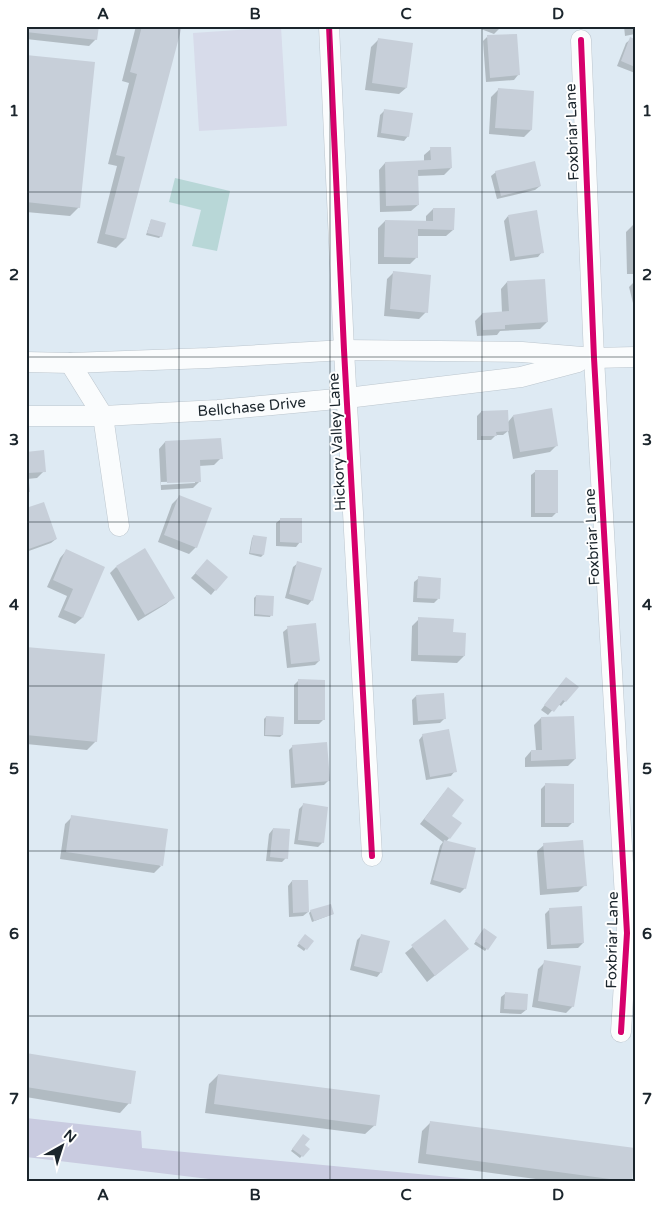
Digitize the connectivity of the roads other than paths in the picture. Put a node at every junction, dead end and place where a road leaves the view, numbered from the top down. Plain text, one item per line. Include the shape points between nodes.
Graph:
1 (329, 26) edge
2 (581, 40) dead end
3 (344, 350) junction
4 (635, 356) edge
5 (594, 358) junction
6 (26, 362) edge
7 (70, 363) junction
8 (348, 398) junction
9 (26, 416) edge
10 (103, 416) junction
11 (119, 526) dead end
12 (372, 856) dead end
13 (630, 902) edge
14 (621, 1032) dead end

1 - 3 street, Hickory Valley Lane
2 - 5 street, Foxbriar Lane
3 - 5 street, Bellchase Drive via 522,352
3 - 7 street, Bellchase Drive
3 - 8 street, Hickory Valley Lane
4 - 5 street, Bellchase Drive
5 - 8 street, Bellchase Drive via 522,377
5 - 13 street, Foxbriar Lane
6 - 7 street, Bellchase Drive
7 - 10 street
8 - 10 street, Bellchase Drive
8 - 12 street, Hickory Valley Lane
9 - 10 street, Bellchase Drive
10 - 11 street
13 - 14 street, Foxbriar Lane

